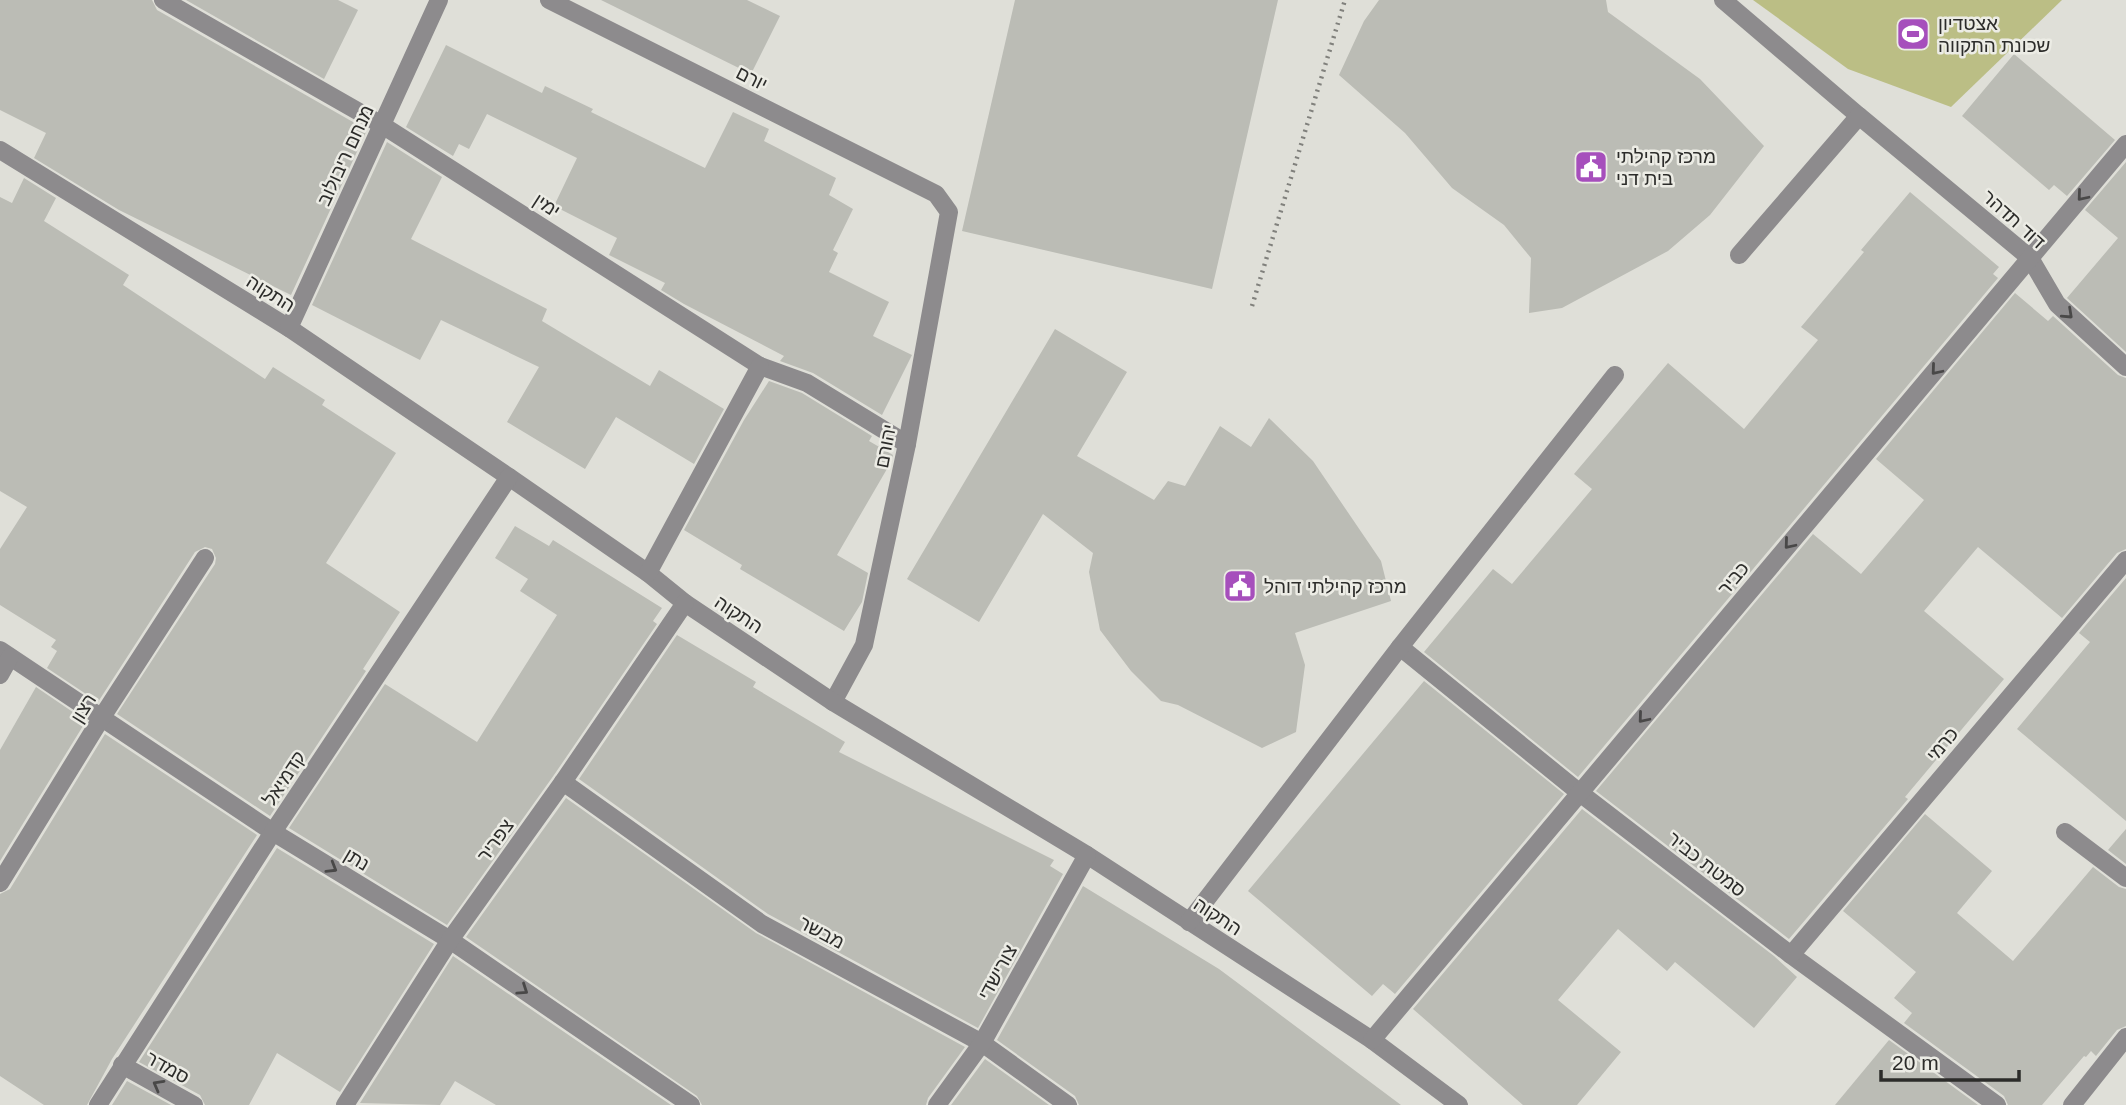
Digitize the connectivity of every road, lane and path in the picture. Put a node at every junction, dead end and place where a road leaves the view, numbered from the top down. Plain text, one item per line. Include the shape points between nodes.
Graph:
1 (163, 0) edge
2 (439, 0) edge
3 (549, 0) edge
4 (1345, 0) edge
5 (1723, 0) edge
6 (1859, 116) junction
7 (383, 125) junction
8 (2126, 144) edge
9 (0, 150) edge
10 (936, 194) joint
11 (1739, 255) dead end
12 (2030, 258) junction
13 (1252, 306) dead end
14 (289, 328) junction
15 (760, 366) junction
16 (2126, 367) edge
17 (1615, 375) dead end
18 (907, 444) junction
19 (509, 477) junction
20 (205, 558) dead end
21 (2126, 560) edge
22 (648, 573) junction
23 (685, 603) junction
24 (1400, 647) junction
25 (5, 653) edge
26 (0, 675) edge
27 (833, 702) junction
28 (102, 717) junction
29 (563, 782) junction
30 (1580, 793) junction
31 (273, 832) junction
32 (2065, 832) dead end
33 (1087, 855) junction
34 (2126, 878) edge
35 (0, 883) edge
36 (1189, 922) junction
37 (450, 940) junction
38 (1791, 955) junction
39 (2126, 1037) edge
40 (1372, 1040) junction
41 (982, 1043) junction
42 (122, 1065) junction
43 (1433, 1098) edge
44 (98, 1105) edge
45 (194, 1105) edge
46 (345, 1105) edge
47 (691, 1105) edge
48 (937, 1105) edge
49 (1068, 1105) edge
50 (1459, 1105) edge
51 (1997, 1105) edge
52 (2072, 1105) edge

1 - 7 street, ימין
2 - 7 street, מנחם ריבולוב
3 - 10 street, יורם
4 - 13 path
5 - 6 street, דוד תדהר
6 - 11 street
6 - 12 street, דוד תדהר
7 - 14 street, מנחם ריבולוב
7 - 15 street, ימין
8 -> 12 street, כביר
9 - 14 street, התקוה
10 - 18 street, יהורם via 949,212
12 -> 16 street, דוד תדהר via 2057,304
12 -> 30 street, כביר
14 - 19 street, התקוה
15 - 18 street, ימין via 807,383
15 - 22 street
17 - 24 street
18 - 27 street, יהורם via 864,645
19 - 22 street, התקוה
19 - 31 street, קדמיאל
20 - 28 street, רצון
21 - 38 street, כרמי
22 - 23 street, התקוה
23 - 27 street, התקוה
23 - 29 street, צפריר
24 - 30 street, סמטת כביר
24 - 36 street
25 - 26 street
25 - 28 street, נתן
27 - 33 street, התקוה
28 - 31 street, נתן
28 - 35 street, רצון
29 - 37 street, צפריר
29 - 41 street, מבשר via 762,924
30 - 38 street, סמטת כביר
30 - 40 street, כביר
31 -> 37 street, נתן
31 - 42 street, קדמיאל
32 - 34 street
33 - 36 street, התקוה
33 - 41 street, צורישדי
36 - 40 street, התקוה
37 - 46 street, צפריר
37 -> 47 street, נתן
38 - 51 street, סמטת כביר
39 - 52 street
40 - 43 street, התקוה
41 - 48 street, צורישדי
41 - 49 street, מבשר
42 - 44 street, קדמיאל
45 -> 42 street, סמדר
43 - 50 street, התקוה

